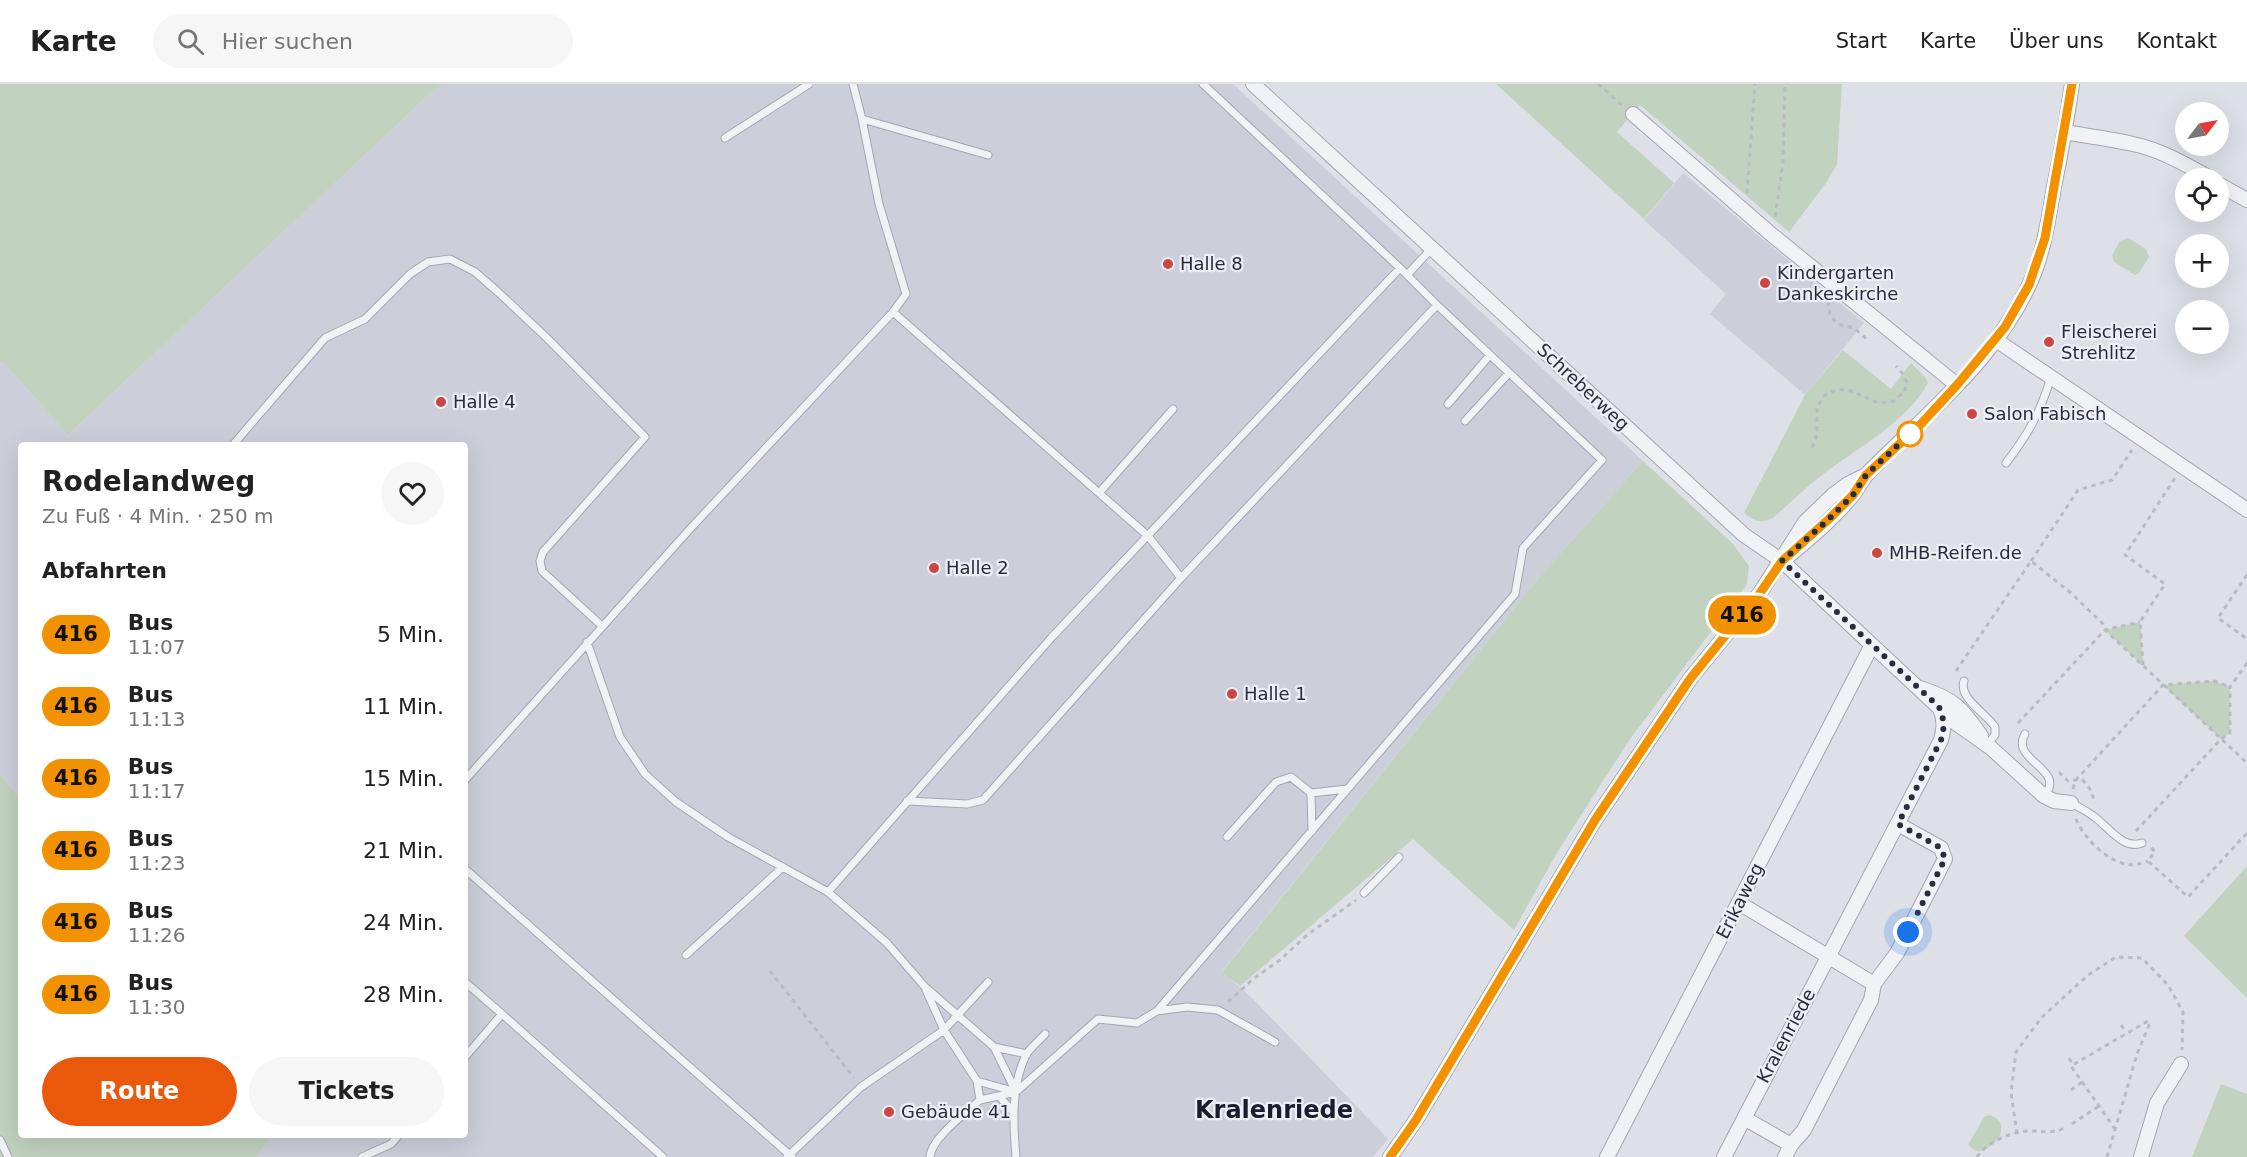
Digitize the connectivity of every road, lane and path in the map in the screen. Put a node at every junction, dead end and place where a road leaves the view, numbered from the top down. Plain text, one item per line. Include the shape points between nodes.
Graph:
1 (809, 84) edge
2 (853, 84) edge
3 (1203, 84) edge
4 (1253, 84) edge
5 (1598, 84) edge
6 (1755, 84) edge
7 (1785, 84) edge
8 (2072, 84) edge
9 (1633, 114) joint
10 (862, 120) junction
11 (2064, 132) junction
12 (725, 138) dead end
13 (988, 155) dead end
14 (2191, 168) edge
15 (2229, 190) edge
16 (1746, 195) dead end
17 (2247, 200) edge
18 (1773, 235) junction
19 (1432, 248) junction
20 (1400, 268) junction
21 (1407, 275) junction
22 (1823, 296) dead end
23 (1437, 305) junction
24 (892, 312) junction
25 (1869, 340) dead end
26 (1996, 340) junction
27 (1490, 355) junction
28 (1896, 366) dead end
29 (1509, 373) junction
30 (2051, 377) junction
31 (1957, 385) junction
32 (1448, 404) dead end
33 (1173, 409) dead end
34 (1465, 421) dead end
35 (2140, 438) junction
36 (234, 442) edge
37 (1812, 448) dead end
38 (2006, 463) dead end
39 (2182, 466) junction
40 (1099, 493) junction
41 (2247, 510) edge
42 (1148, 536) junction
43 (1782, 561) junction
44 (2031, 561) junction
45 (2247, 575) edge
46 (1181, 578) junction
47 (2140, 622) junction
48 (602, 626) junction
49 (2105, 630) junction
50 (2247, 639) edge
51 (587, 642) junction
52 (1872, 645) junction
53 (2247, 663) edge
54 (2143, 666) junction
55 (1964, 679) joint
56 (2163, 685) junction
57 (1916, 687) junction
58 (2230, 687) junction
59 (1939, 707) junction
60 (2023, 731) joint
61 (2221, 739) junction
62 (1987, 745) junction
63 (2247, 763) edge
64 (2052, 765) dead end
65 (468, 777) edge
66 (2075, 781) junction
67 (1347, 789) junction
68 (1311, 793) junction
69 (2044, 796) junction
70 (907, 801) junction
71 (2071, 803) junction
72 (2101, 811) dead end
73 (1898, 824) junction
74 (1312, 831) junction
75 (2247, 833) edge
76 (1227, 837) dead end
77 (2144, 842) junction
78 (1399, 857) dead end
79 (2148, 861) junction
80 (783, 867) junction
81 (468, 872) edge
82 (828, 892) junction
83 (1364, 893) joint
84 (1739, 903) junction
85 (686, 955) dead end
86 (1828, 955) junction
87 (770, 971) dead end
88 (988, 982) dead end
89 (1874, 984) junction
90 (468, 985) edge
91 (925, 987) junction
92 (1218, 1010) junction
93 (1156, 1011) junction
94 (502, 1014) junction
95 (957, 1016) junction
96 (2121, 1025) dead end
97 (944, 1030) junction
98 (2126, 1032) junction
99 (1045, 1034) dead end
100 (1275, 1042) dead end
101 (994, 1047) junction
102 (468, 1054) edge
103 (1026, 1054) junction
104 (2069, 1058) dead end
105 (2181, 1064) joint
106 (2073, 1065) junction
107 (856, 1080) dead end
108 (977, 1081) junction
109 (2082, 1082) junction
110 (2071, 1090) dead end
111 (1016, 1092) junction
112 (999, 1096) junction
113 (980, 1100) junction
114 (2099, 1106) junction
115 (1014, 1113) junction
116 (1744, 1118) junction
117 (2072, 1124) dead end
118 (2064, 1128) dead end
119 (2115, 1129) junction
120 (2018, 1134) junction
121 (396, 1138) edge
122 (0, 1140) edge
123 (1788, 1151) edge
124 (789, 1156) edge
125 (2106, 1156) edge
126 (8, 1157) edge
127 (362, 1157) edge
128 (663, 1157) edge
129 (930, 1157) edge
130 (1016, 1157) edge
131 (1390, 1157) edge
132 (1607, 1157) edge
133 (1724, 1157) edge
134 (1977, 1157) edge
135 (2141, 1157) edge

1 - 12 lane
2 - 10 lane
3 - 20 lane
4 - 19 street, Schreberweg
5 - 9 path
6 - 16 path
7 - 18 path via 1783,162
8 - 11 street
9 - 18 street
10 - 13 lane
10 - 24 lane via 879,204 906,294
11 - 14 street via 2134,144
11 - 26 street via 2040,257 2022,299
15 - 17 street
18 - 31 street
19 - 21 lane
19 - 43 street, Schreberweg via 1744,535
20 - 21 lane
20 - 42 lane
21 - 23 lane
22 - 25 path via 1835,321 1854,328
23 - 27 lane
23 - 46 lane
24 - 40 lane
24 - 48 lane
26 - 30 street
26 - 31 street
27 - 29 lane
27 - 32 lane
28 - 37 path via 1906,383 1904,392 1894,401 1879,403 1838,389 1825,395 1817,407 1817,434
29 - 34 lane
29 - 67 lane via 1602,460 1523,548 1515,594
30 - 35 street
30 - 38 lane via 2041,409
31 - 43 street via 1866,475 1853,495
33 - 40 lane
35 - 39 street
35 - 44 path via 2112,480 2078,490
36 - 48 lane via 325,338 365,319 410,274 428,262 450,259 475,272 498,292 645,437 543,552 540,561 542,571
39 - 41 street
39 - 47 path via 2125,555 2165,584
40 - 42 lane
42 - 46 lane
42 - 70 lane via 1052,637
43 - 52 street, Schreberweg
43 - 131 street via 1690,679 1595,820
44 - 49 path via 2071,593
44 - 55 path via 1955,671
45 - 50 path via 2218,618
46 - 70 lane via 983,800 967,804
47 - 49 path
47 - 54 path
48 - 51 lane
49 - 54 path
49 - 60 path via 2013,729
51 - 65 lane
51 - 80 lane via 620,737 645,774 676,802
52 - 57 street, Schreberweg
52 - 84 street, Erikaweg
53 - 58 path
54 - 56 path
55 - 62 lane via 1964,694 1995,728
56 - 58 path via 2214,681
56 - 61 path
56 - 66 path
57 - 59 street, Schreberweg
57 - 62 street, Schreberweg via 1949,699 1965,713
58 - 61 path via 2230,733
59 - 62 street, Schreberweg
59 - 73 street, Kralenriede via 1944,718 1941,740
60 - 69 lane via 2026,753 2051,782
61 - 63 path
61 - 77 path via 2134,833
62 - 69 street, Schreberweg
64 - 66 path via 2068,781
66 - 71 path
66 - 72 path via 2081,779 2086,783
67 - 68 lane
67 - 74 lane
68 - 74 lane
68 - 76 lane via 1291,777 1276,782
69 - 71 street, Schreberweg
70 - 82 lane
71 - 77 lane via 2087,811 2122,841 2130,845
71 - 79 path via 2085,834 2111,858 2136,865
73 - 86 street, Kralenriede
73 - 89 street via 1941,848 1945,859 1898,953
74 - 93 lane
75 - 79 path via 2188,897
77 - 79 path via 2155,851
78 - 83 lane
80 - 82 lane
80 - 85 lane
81 - 124 lane
82 - 91 lane via 887,943
83 - 92 path
84 - 86 street
84 - 132 street, Erikaweg
86 - 89 street
86 - 116 street, Kralenriede
87 - 107 path
88 - 95 lane
89 - 123 street via 1861,1020 1804,1130
90 - 94 lane
91 - 95 lane
91 - 97 lane
92 - 93 lane via 1187,1007
92 - 100 lane
93 - 111 lane via 1137,1023 1098,1019
94 - 102 lane
94 - 128 lane
95 - 97 lane
95 - 101 lane
96 - 98 path
97 - 108 lane
97 - 124 lane via 861,1087
98 - 106 path
98 - 119 path via 2143,1022 2150,1023
99 - 103 lane
101 - 103 lane
101 - 111 lane
103 - 111 lane
104 - 106 path
105 - 120 path via 2183,1012 2168,985 2142,958 2116,957 2088,975 2041,1018 2016,1052 2011,1093
105 - 135 street via 2157,1103
106 - 109 path
108 - 111 lane
108 - 113 lane
109 - 110 path
109 - 114 path
111 - 112 lane
111 - 115 lane
112 - 113 lane
112 - 115 lane
113 - 129 lane via 940,1137
114 - 117 path
114 - 119 path
115 - 130 lane
116 - 123 street
116 - 133 street, Kralenriede
118 - 120 path via 2057,1132
119 - 125 path
120 - 134 path via 1998,1139
121 - 127 lane
122 - 126 lane

